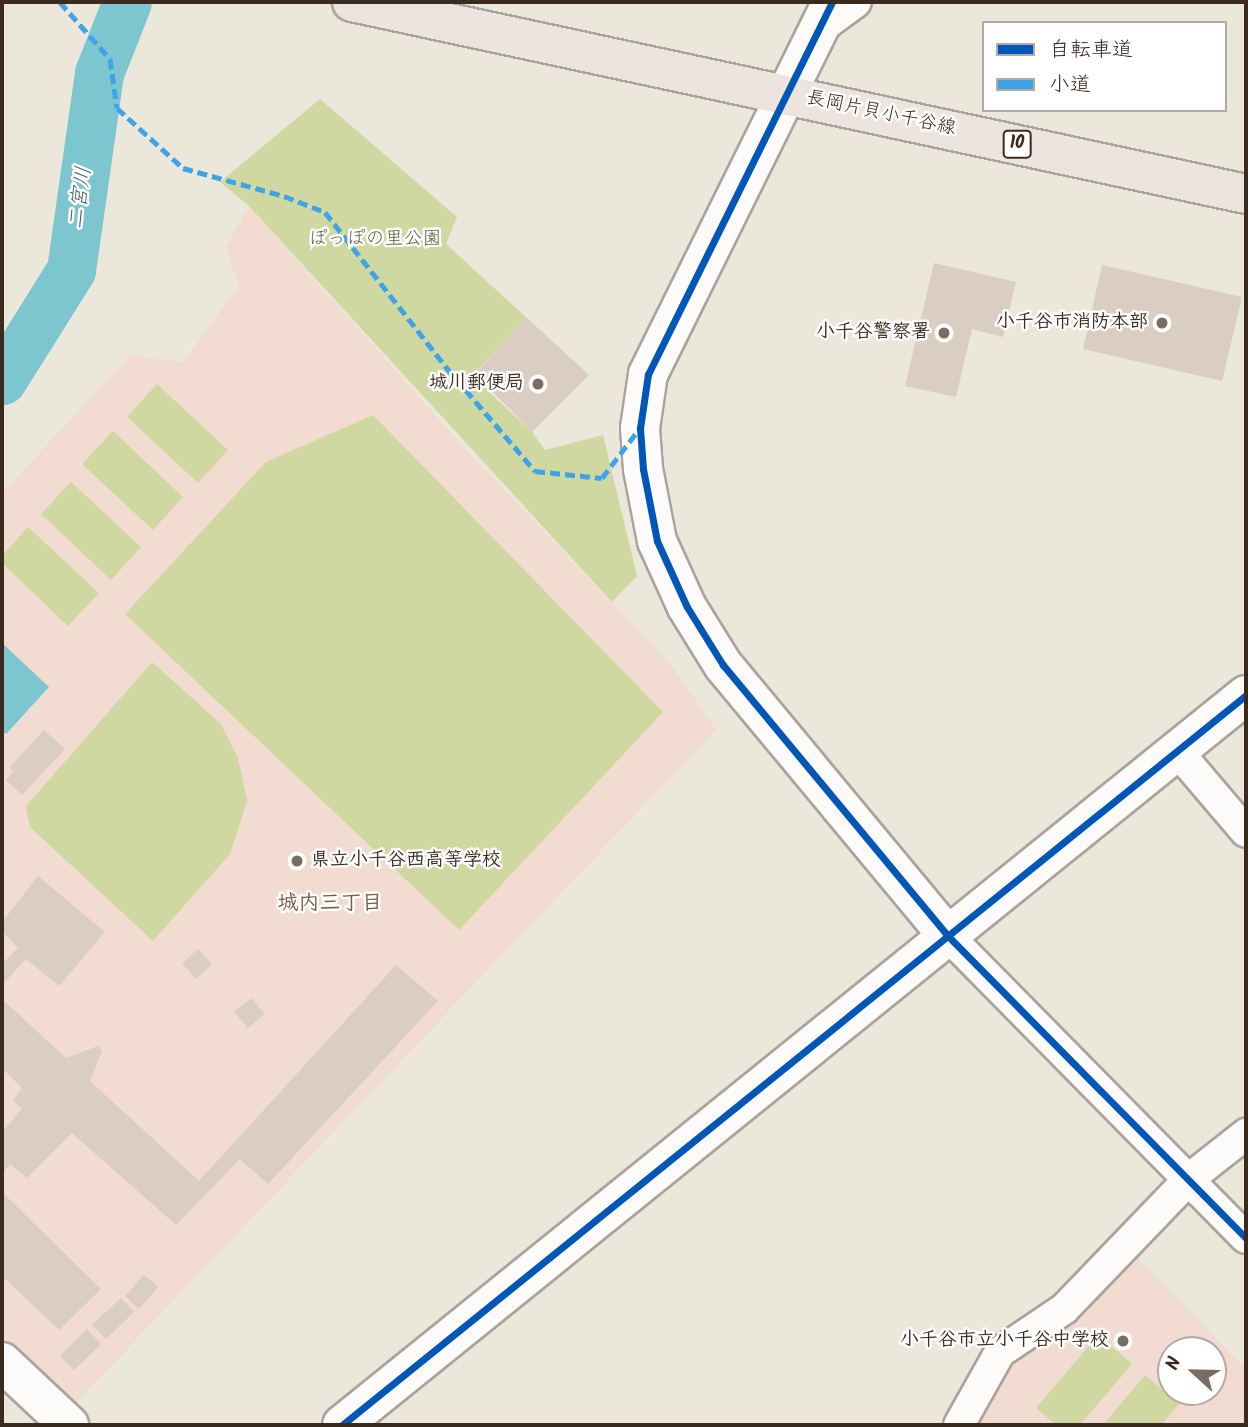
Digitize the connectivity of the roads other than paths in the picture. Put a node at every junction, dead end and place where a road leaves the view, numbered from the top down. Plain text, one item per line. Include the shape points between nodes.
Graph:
1 (352, 2) edge
2 (856, 2) edge
3 (823, 17) edge
4 (787, 94) junction
5 (1246, 194) edge
6 (1246, 695) edge
7 (1177, 751) junction
8 (1246, 832) edge
9 (948, 936) junction
10 (1246, 1134) edge
11 (1189, 1179) junction
12 (1246, 1238) edge
13 (2, 1362) edge
14 (69, 1425) edge
15 (342, 1425) edge
16 (958, 1425) edge

1 - 4 main road, 長岡片貝小千谷線 / 10 via 541,46
2 - 3 street
3 - 4 street
4 - 5 main road, 長岡片貝小千谷線 / 10
4 - 9 street via 648,374 640,428 645,481 657,541 687,607 723,665
6 - 7 street
7 - 8 street
7 - 9 street
9 - 11 street
9 - 15 street
10 - 11 street
11 - 12 street
11 - 16 street via 1064,1309 1000,1352
13 - 14 street

